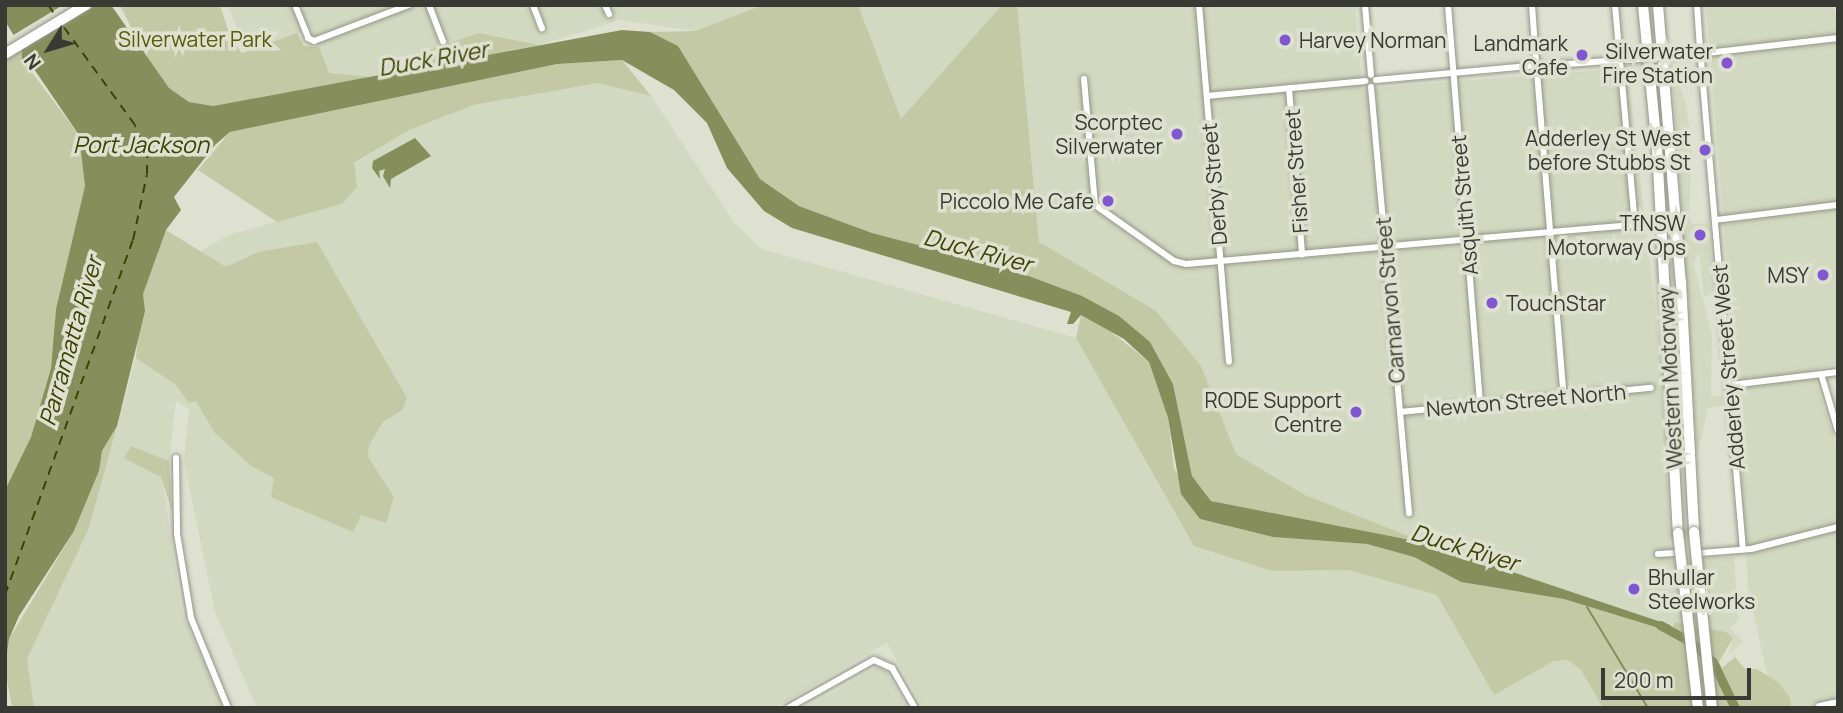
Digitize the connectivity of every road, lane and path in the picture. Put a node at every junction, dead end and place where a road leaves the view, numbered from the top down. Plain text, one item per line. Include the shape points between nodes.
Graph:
1 (73, 5) edge
2 (86, 5) edge
3 (295, 5) edge
4 (409, 5) edge
5 (429, 5) edge
6 (533, 5) edge
7 (606, 5) edge
8 (1199, 5) edge
9 (1365, 5) edge
10 (1448, 5) edge
11 (1532, 5) edge
12 (1615, 5) edge
13 (1643, 5) edge
14 (1658, 5) edge
15 (1663, 5) edge
16 (1697, 5) edge
17 (609, 14) dead end
18 (542, 27) dead end
19 (1838, 38) edge
20 (443, 41) dead end
21 (1663, 44) junction
22 (5, 46) edge
23 (1701, 52) junction
24 (5, 54) edge
25 (1619, 61) junction
26 (1537, 67) junction
27 (1453, 75) junction
28 (1084, 79) dead end
29 (1373, 81) junction
30 (1289, 88) junction
31 (1207, 96) junction
32 (1838, 205) edge
33 (1715, 220) junction
34 (1644, 224) dead end
35 (1635, 225) junction
36 (1550, 232) junction
37 (1467, 239) junction
38 (1384, 247) junction
39 (1302, 254) junction
40 (1220, 261) junction
41 (1229, 362) dead end
42 (1838, 372) edge
43 (1822, 377) junction
44 (1731, 385) junction
45 (1651, 388) dead end
46 (1564, 399) junction
47 (1480, 405) junction
48 (1400, 412) junction
49 (1838, 431) edge
50 (176, 458) dead end
51 (1409, 513) dead end
52 (1838, 527) edge
53 (1743, 550) junction
54 (1674, 553) dead end
55 (1702, 553) dead end
56 (1658, 554) dead end
57 (1838, 702) edge
58 (1819, 706) dead end
59 (228, 708) edge
60 (788, 708) edge
61 (915, 708) edge
62 (1698, 708) edge
63 (1712, 708) edge

1 - 22 highway
2 - 24 highway
3 - 4 street via 310,40
5 - 20 street
6 - 18 street
7 - 17 street
8 - 31 street, Derby Street
9 - 29 street, Carnarvon Street
10 - 27 street, Asquith Street
11 - 26 street
12 - 25 street
13 - 62 highway, Western Motorway, bridge via 1657,148 1678,533
14 - 21 highway, Western Motorway
15 - 21 highway
16 - 23 street
19 - 23 street
21 - 63 highway, Western Motorway, bridge via 1694,532
23 - 25 street, bridge
23 - 33 street, Adderley Street West
25 - 26 street
25 - 35 street
26 - 27 street
26 - 36 street
27 - 29 street
27 - 37 street, Asquith Street
28 - 40 street via 1096,205 1174,261
29 - 30 street
29 - 38 street, Carnarvon Street
30 - 31 street
30 - 39 street, Fisher Street
31 - 40 street, Derby Street
32 - 33 street
33 - 44 street, Adderley Street West
34 - 35 street
35 - 36 street
36 - 37 street
36 - 46 street
37 - 38 street
37 - 47 street, Asquith Street
38 - 39 street
38 - 48 street, Carnarvon Street
39 - 40 street
40 - 41 street, Derby Street
42 - 43 street
43 - 44 street
43 - 49 street
44 - 53 street, Adderley Street West
45 - 46 street, Newton Street North
46 - 47 street, Newton Street North
47 - 48 street, Newton Street North
48 - 51 street, Carnarvon Street
50 - 59 street via 177,534 191,618
52 - 53 street
53 - 55 street
54 - 56 street
57 - 58 street
60 - 61 street via 874,660 892,668

